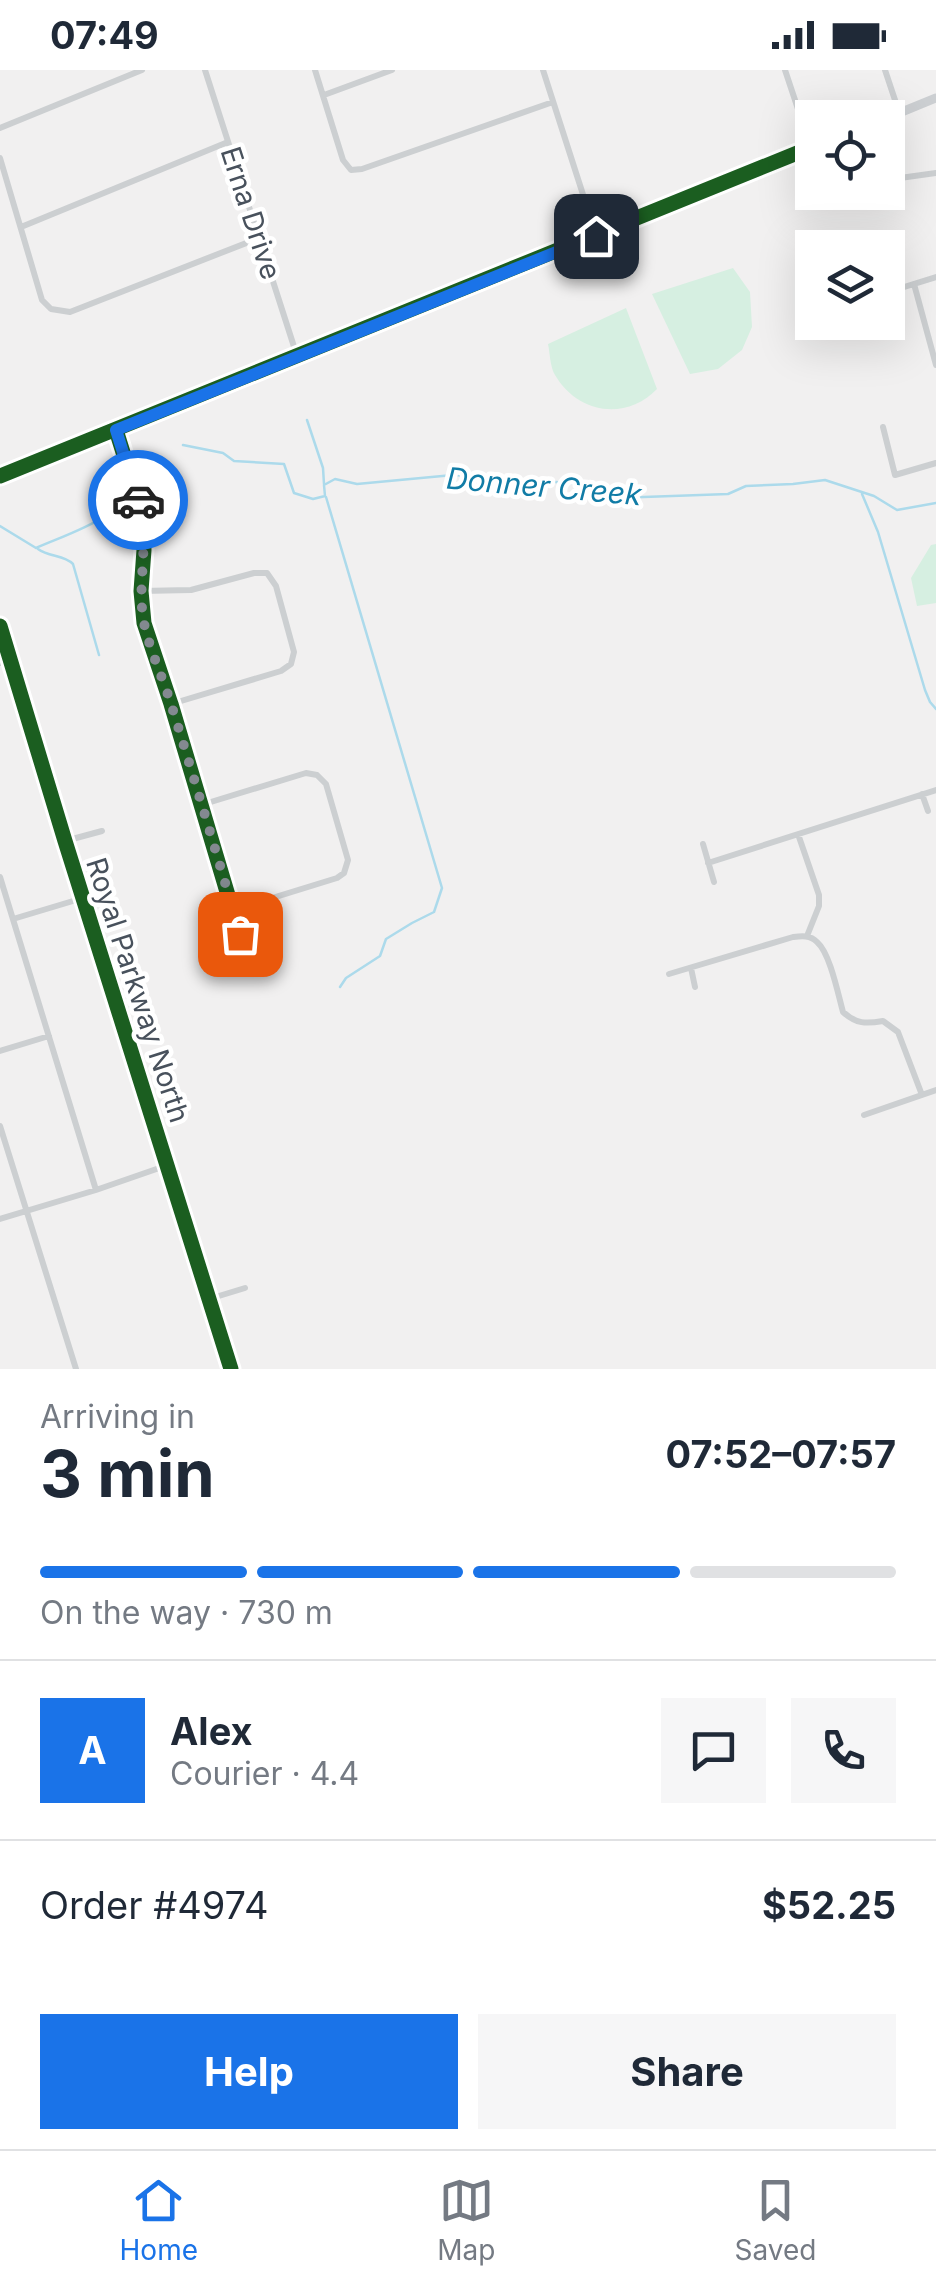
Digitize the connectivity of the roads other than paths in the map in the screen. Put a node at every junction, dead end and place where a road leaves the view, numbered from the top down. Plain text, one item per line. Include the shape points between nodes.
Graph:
1 (142, 70) edge
2 (204, 70) edge
3 (316, 70) edge
4 (392, 70) edge
5 (543, 70) edge
6 (785, 70) edge
7 (884, 70) edge
8 (324, 95) junction
9 (936, 98) edge
10 (795, 100) edge
11 (894, 100) edge
12 (552, 102) junction
13 (905, 109) edge
14 (0, 128) edge
15 (228, 142) junction
16 (795, 155) edge
17 (0, 158) edge
18 (936, 173) edge
19 (905, 177) edge
20 (21, 227) junction
21 (596, 236) junction
22 (259, 238) junction
23 (936, 278) edge
24 (914, 284) junction
25 (905, 287) edge
26 (297, 356) junction
27 (936, 365) edge
28 (883, 427) dead end
29 (116, 430) junction
30 (936, 463) edge
31 (0, 476) edge
32 (141, 591) junction
33 (0, 626) edge
34 (10, 660) junction
35 (0, 663) edge
36 (171, 704) junction
37 (936, 790) edge
38 (922, 794) junction
39 (201, 805) junction
40 (928, 811) dead end
41 (102, 830) dead end
42 (798, 834) junction
43 (65, 841) junction
44 (702, 844) dead end
45 (708, 863) junction
46 (0, 876) edge
47 (714, 882) dead end
48 (82, 898) junction
49 (233, 910) junction
50 (13, 920) junction
51 (808, 936) junction
52 (247, 959) dead end
53 (691, 968) junction
54 (670, 974) dead end
55 (696, 987) dead end
56 (49, 1036) junction
57 (0, 1052) edge
58 (936, 1090) edge
59 (922, 1094) junction
60 (864, 1115) dead end
61 (0, 1126) edge
62 (168, 1165) junction
63 (96, 1190) junction
64 (26, 1210) junction
65 (0, 1219) edge
66 (244, 1288) dead end
67 (210, 1299) junction
68 (76, 1369) edge
69 (231, 1369) edge

1 - 14 street
2 - 15 street, Erna Drive
3 - 8 street
4 - 8 street
5 - 12 street
6 - 10 street
7 - 11 street
8 - 12 street via 351,170
9 - 13 street
12 - 21 street
15 - 20 street
15 - 22 street, Erna Drive
16 - 21 street
17 - 20 street
18 - 19 street
20 - 22 street via 42,300 70,312
21 - 26 street
22 - 26 street, Erna Drive
23 - 24 street
24 - 25 street
24 - 27 street
26 - 29 street
28 - 30 street via 895,474
29 - 31 street
29 - 32 street via 142,513
32 - 36 street via 144,623
32 - 36 street via 191,590 266,572 294,652 281,671
33 - 34 street, Royal Parkway North
34 - 35 street
34 - 43 street, Royal Parkway North
36 - 39 street
37 - 38 street
38 - 40 street
38 - 42 street
39 - 49 street
39 - 49 street via 306,773 326,784 348,860 344,872
41 - 43 street
42 - 45 street
42 - 51 street via 818,896
43 - 48 street, Royal Parkway North
44 - 45 street
45 - 47 street
46 - 50 street
48 - 50 street
48 - 62 street, Royal Parkway North
49 - 52 street
50 - 56 street
51 - 53 street
51 - 59 street via 824,951 844,1012 860,1024 883,1021 898,1032
53 - 54 street
53 - 55 street
56 - 57 street
56 - 63 street
58 - 59 street
59 - 60 street
61 - 64 street
62 - 63 street
62 - 67 street, Royal Parkway North
63 - 64 street
64 - 65 street
64 - 68 street
66 - 67 street
67 - 69 street, Royal Parkway North

